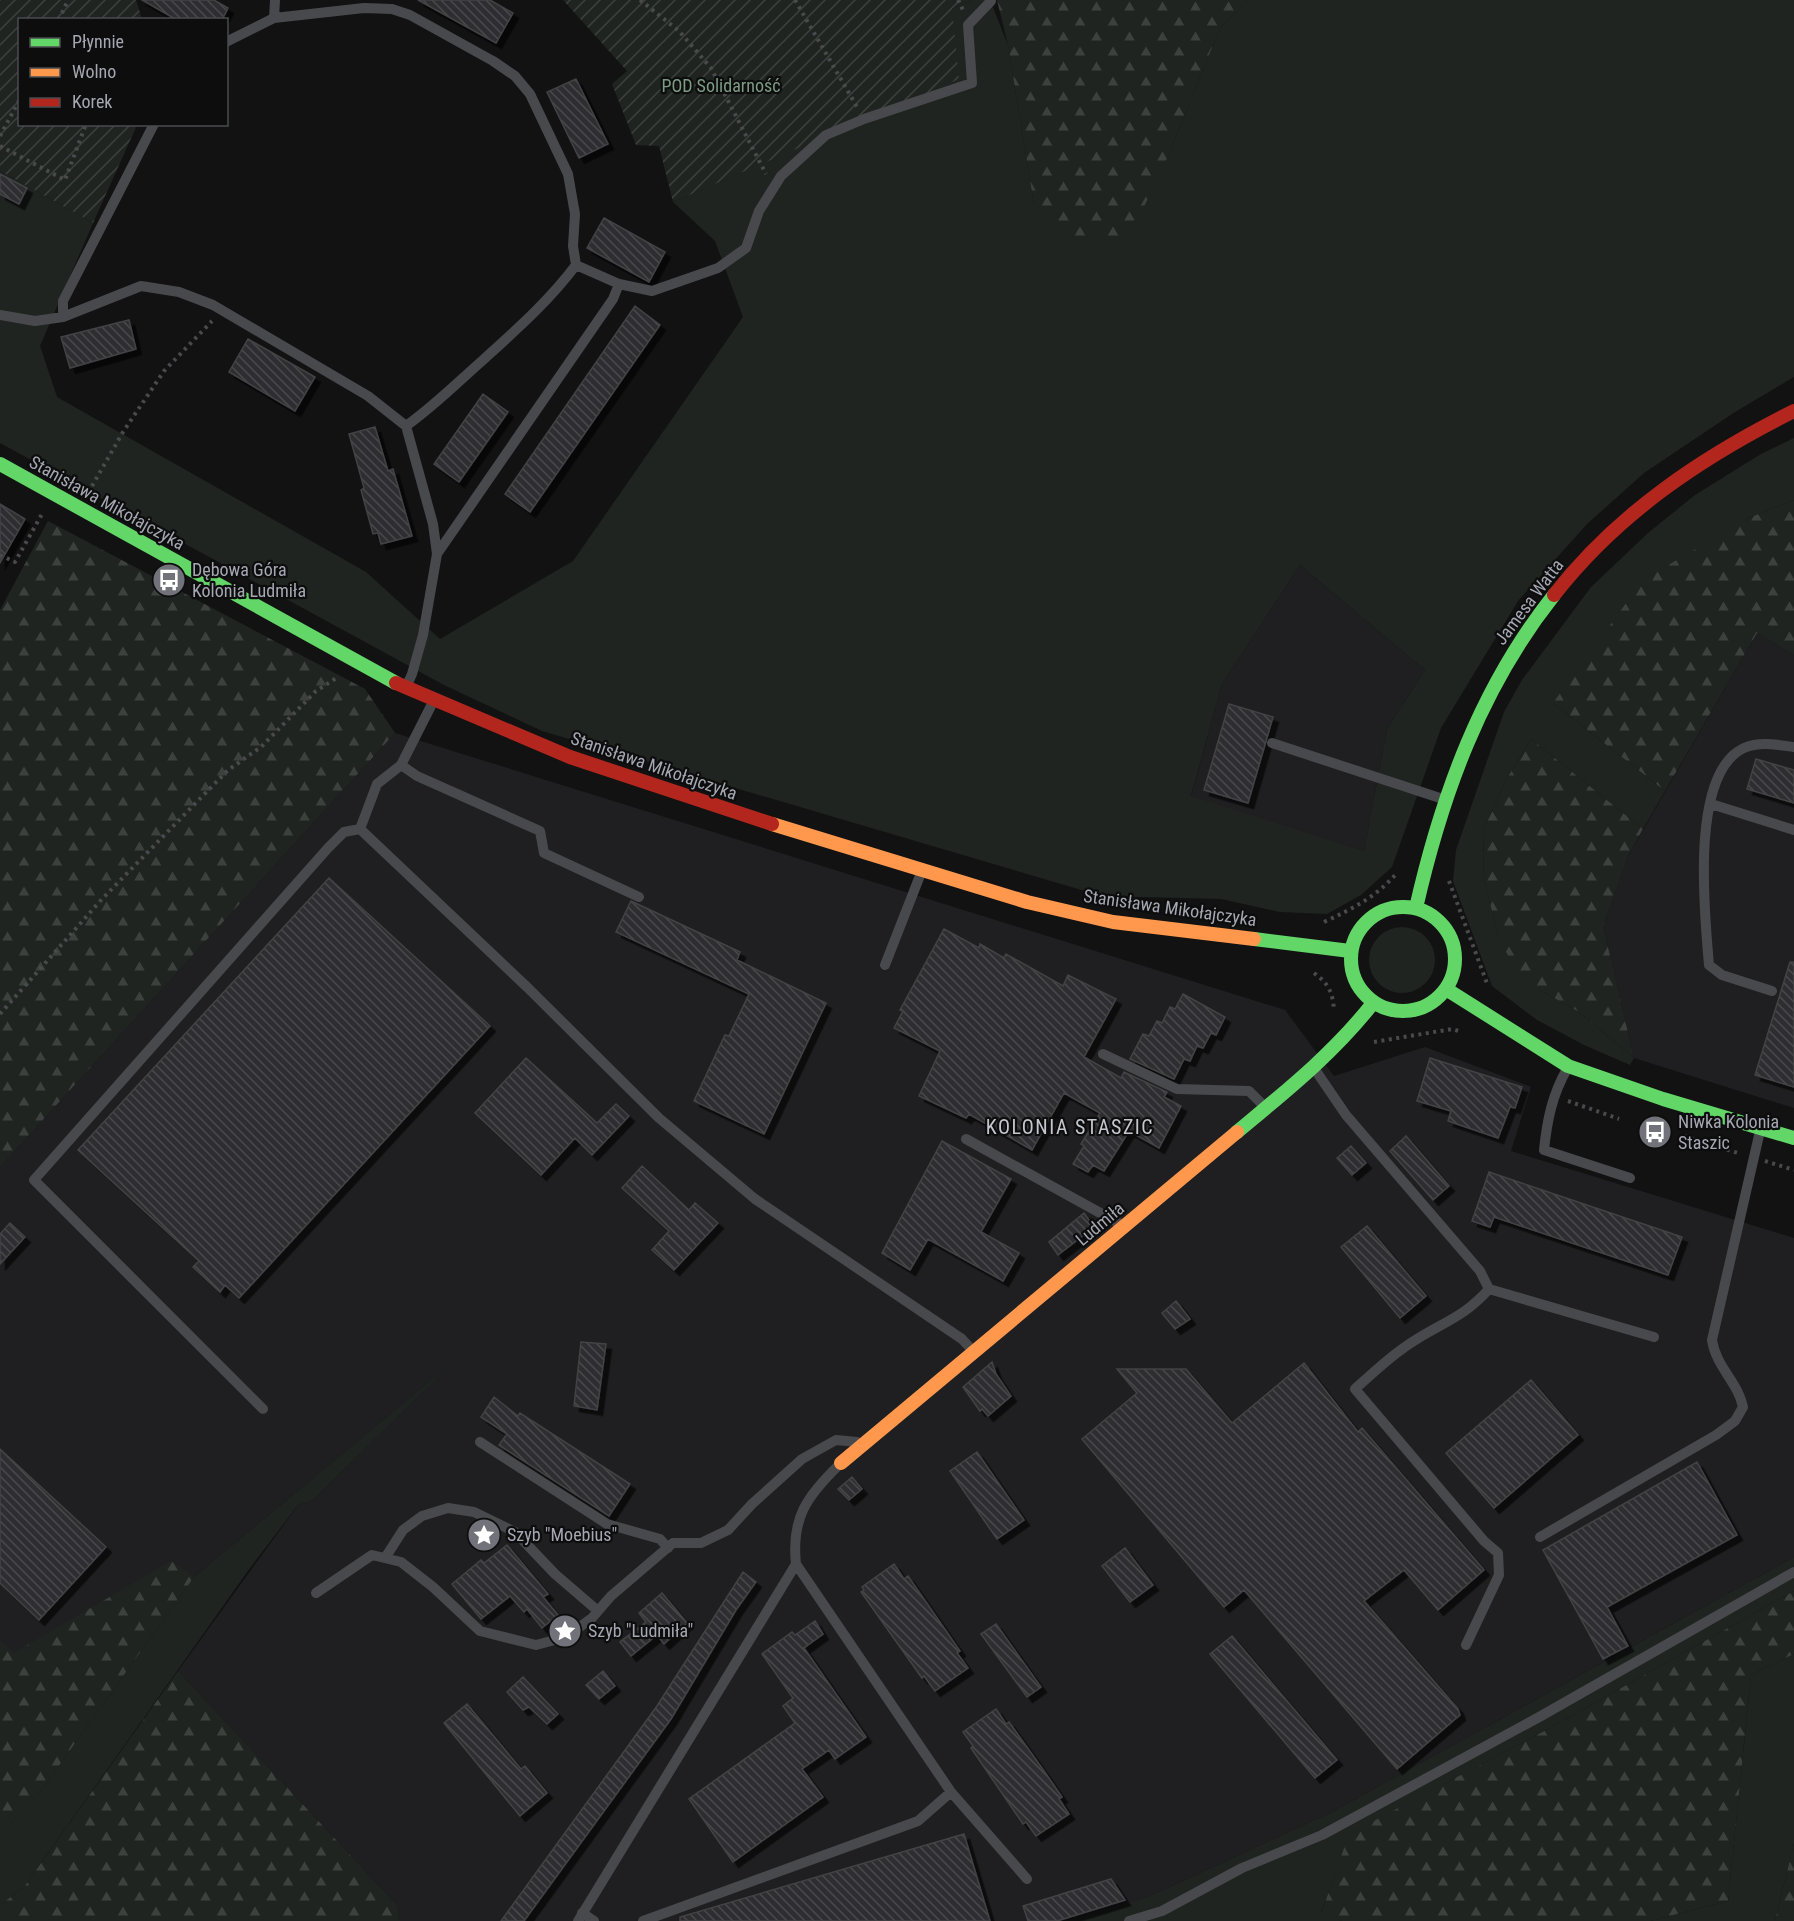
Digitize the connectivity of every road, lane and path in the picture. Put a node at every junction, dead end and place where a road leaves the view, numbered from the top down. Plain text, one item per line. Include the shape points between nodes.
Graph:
1 (68, 0) edge
2 (275, 0) edge
3 (640, 0) edge
4 (795, 0) edge
5 (991, 1) edge
6 (60, 18) edge
7 (274, 18) junction
8 (228, 41) edge
9 (18, 103) edge
10 (864, 118) junction
11 (85, 126) edge
12 (153, 126) edge
13 (0, 136) edge
14 (0, 146) edge
15 (774, 186) junction
16 (576, 265) junction
17 (620, 284) junction
18 (222, 310) junction
19 (0, 315) edge
20 (63, 317) junction
21 (1794, 411) edge
22 (406, 426) junction
23 (0, 464) edge
24 (88, 492) dead end
25 (47, 506) dead end
26 (436, 554) junction
27 (0, 555) edge
28 (340, 675) dead end
29 (405, 688) junction
30 (433, 701) junction
31 (1272, 743) dead end
32 (1794, 747) edge
33 (401, 765) junction
34 (1443, 799) junction
35 (1711, 804) junction
36 (360, 829) junction
37 (1794, 830) edge
38 (1402, 867) dead end
39 (923, 870) junction
40 (1448, 879) dead end
41 (639, 897) dead end
42 (1416, 908) junction
43 (1321, 923) dead end
44 (1350, 951) junction
45 (885, 965) dead end
46 (1446, 989) junction
47 (1489, 990) dead end
48 (1772, 991) dead end
49 (1372, 1003) junction
50 (0, 1014) edge
51 (1352, 1030) junction
52 (1462, 1032) dead end
53 (1103, 1054) dead end
54 (1568, 1066) junction
55 (1314, 1068) junction
56 (1265, 1107) junction
57 (1761, 1128) junction
58 (1794, 1138) edge
59 (966, 1139) dead end
60 (1630, 1178) dead end
61 (1124, 1227) junction
62 (1489, 1289) junction
63 (1654, 1337) dead end
64 (973, 1353) junction
65 (263, 1409) dead end
66 (480, 1442) dead end
67 (866, 1442) junction
68 (841, 1463) joint
69 (1540, 1537) dead end
70 (668, 1548) junction
71 (385, 1558) junction
72 (796, 1564) junction
73 (1794, 1572) edge
74 (316, 1593) dead end
75 (598, 1611) junction
76 (1466, 1645) dead end
77 (951, 1792) junction
78 (1027, 1879) dead end
79 (580, 1917) edge
80 (594, 1921) edge
81 (643, 1921) edge
82 (1130, 1921) edge

1 - 6 path
2 - 7 lane
3 - 15 path via 679,32 711,68
4 - 10 path
5 - 10 lane via 968,25 972,83
7 - 8 lane
7 - 16 lane via 364,8 392,9 410,15 515,76 530,94 568,174 575,214
9 - 13 path
10 - 15 lane via 826,135
11 - 14 path via 65,180
12 - 20 lane via 63,301
15 - 17 lane via 759,211 746,248 718,268 652,291
16 - 17 lane
16 - 22 lane via 522,324
17 - 26 lane via 614,299
18 - 20 lane via 179,292 141,286
18 - 22 lane via 368,396
18 - 24 path via 164,371
19 - 20 lane via 35,321
21 - 34 street, Jamesa Watta via 1740,438 1663,488 1575,569 1512,653 1486,698
22 - 26 lane via 433,524
23 - 29 street, Stanisława Mikołajczyka
25 - 27 path via 15,562
26 - 29 lane via 423,635
28 - 50 path via 316,691 261,747 228,770 102,899
29 - 30 street, Stanisława Mikołajczyka
30 - 33 lane
30 - 39 street, Stanisława Mikołajczyka via 570,757 721,809
31 - 34 lane
32 - 35 lane via 1770,743 1744,748 1728,763
33 - 36 lane via 377,784
33 - 41 lane via 417,776 540,831 544,853
34 - 42 street, Jamesa Watta
35 - 37 lane
35 - 48 lane via 1702,876 1709,965 1722,975
36 - 64 lane via 658,1118 755,1199 962,1339
36 - 65 lane via 344,832 328,848 34,1180
38 - 43 path via 1364,904
39 - 44 street, Stanisława Mikołajczyka via 1027,902 1113,922
39 - 45 lane
40 - 47 path
42 - 44 street via 1390,908 1367,920
42 - 46 street via 1434,917 1448,931 1455,950 1454,970
44 - 49 street via 1351,971 1359,989
46 - 49 street via 1420,1009 1396,1011
46 - 54 street
49 - 51 street, Ludmiła
51 - 52 path via 1365,1045 1452,1029
51 - 55 street, Ludmiła
53 - 56 lane via 1177,1089 1249,1091
54 - 57 street
54 - 60 lane via 1548,1116 1544,1150
55 - 56 street, Ludmiła
55 - 62 lane via 1346,1115 1480,1271
56 - 61 street, Ludmiła
57 - 58 street
57 - 69 lane via 1712,1340 1714,1353 1740,1392 1743,1407 1735,1421 1716,1435
59 - 61 lane
61 - 64 street, Ludmiła
62 - 63 lane
62 - 76 lane via 1471,1309 1417,1339 1355,1389 1498,1553 1499,1575
64 - 67 street, Ludmiła
66 - 70 lane via 607,1524 660,1539
67 - 68 street, Ludmiła
67 - 70 lane via 836,1440 802,1459 728,1530 701,1543 674,1543
68 - 72 lane via 801,1509 793,1539
70 - 75 lane
71 - 74 lane via 372,1555
71 - 75 lane via 401,1562 480,1631 508,1640 536,1645 566,1637
71 - 75 lane via 403,1530 422,1516 448,1508 474,1512 515,1532
72 - 77 lane
72 - 79 lane
73 - 82 lane via 1322,1835 1242,1868 1162,1911
77 - 78 lane
77 - 81 lane via 918,1821
79 - 80 lane

